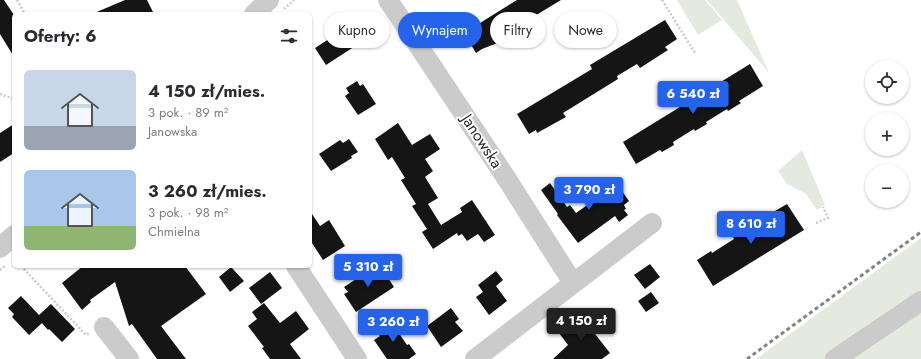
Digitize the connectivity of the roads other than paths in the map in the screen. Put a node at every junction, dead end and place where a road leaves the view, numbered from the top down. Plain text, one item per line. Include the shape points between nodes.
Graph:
1 (269, 0) edge
2 (388, 0) edge
3 (256, 12) edge
4 (652, 223) dead end
5 (12, 237) edge
6 (0, 248) edge
7 (297, 268) edge
8 (573, 284) junction
9 (921, 301) edge
10 (104, 327) road end
11 (129, 359) edge
12 (357, 359) edge
13 (475, 359) edge
14 (835, 359) edge

1 - 3 street
2 - 8 street, Janowska
4 - 8 street
5 - 6 street
7 - 12 street
8 - 13 street
9 - 14 street
10 - 11 street

